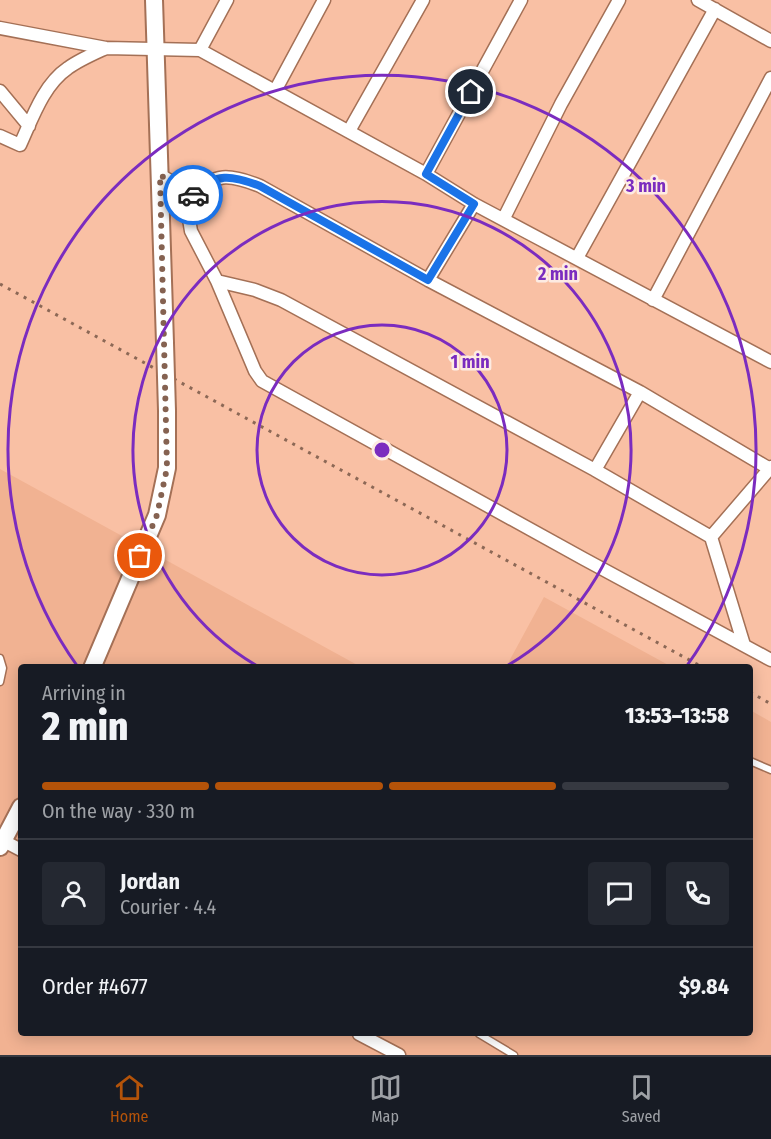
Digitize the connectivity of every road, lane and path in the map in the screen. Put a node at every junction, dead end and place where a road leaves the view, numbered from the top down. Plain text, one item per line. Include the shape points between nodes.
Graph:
1 (154, 0) edge
2 (227, 0) edge
3 (324, 0) edge
4 (423, 0) edge
5 (521, 0) edge
6 (619, 0) edge
7 (698, 0) edge
8 (715, 9) junction
9 (0, 28) edge
10 (771, 41) edge
11 (106, 48) junction
12 (156, 48) junction
13 (200, 50) junction
14 (771, 78) edge
15 (0, 91) edge
16 (275, 91) junction
17 (29, 126) junction
18 (349, 131) junction
19 (0, 136) edge
20 (426, 174) junction
21 (160, 175) junction
22 (191, 196) junction
23 (474, 204) junction
24 (504, 218) junction
25 (577, 258) junction
26 (428, 280) junction
27 (217, 281) junction
28 (653, 300) junction
29 (771, 362) edge
30 (640, 392) junction
31 (770, 468) edge
32 (595, 470) junction
33 (711, 537) junction
34 (744, 645) junction
35 (0, 658) edge
36 (771, 660) edge
37 (94, 664) edge
38 (0, 682) edge
39 (753, 762) edge
40 (771, 770) edge
41 (18, 812) edge
42 (1, 842) edge
43 (18, 849) edge
44 (363, 1036) edge
45 (482, 1036) edge
46 (399, 1055) edge
47 (514, 1055) edge

1 - 12 street
2 - 13 street
3 - 16 street
4 - 18 street
5 - 20 street
6 - 24 street
7 - 8 street
8 - 10 street
8 - 25 street
9 - 11 street
11 - 12 street
11 - 17 street via 67,68 54,80
12 - 13 street
12 - 21 street
13 - 16 street
14 - 28 street
15 - 17 street
16 - 18 street
17 - 19 street via 20,145
18 - 20 street
20 - 23 street
21 - 22 street
21 - 37 street, bridge via 167,468 150,534
22 - 26 street via 203,184 221,177 243,179
22 - 27 street via 191,231
23 - 24 street
23 - 26 street
24 - 25 street
25 - 28 street
26 - 30 street
27 - 32 street via 281,300
27 - 34 street via 255,371 266,384
28 - 29 street
30 - 31 street
30 - 32 street
31 - 33 street
32 - 33 street
33 - 34 street
34 - 36 street
35 - 38 lane
39 - 40 lane
41 - 42 street
42 - 43 street
44 - 46 street
45 - 47 lane

